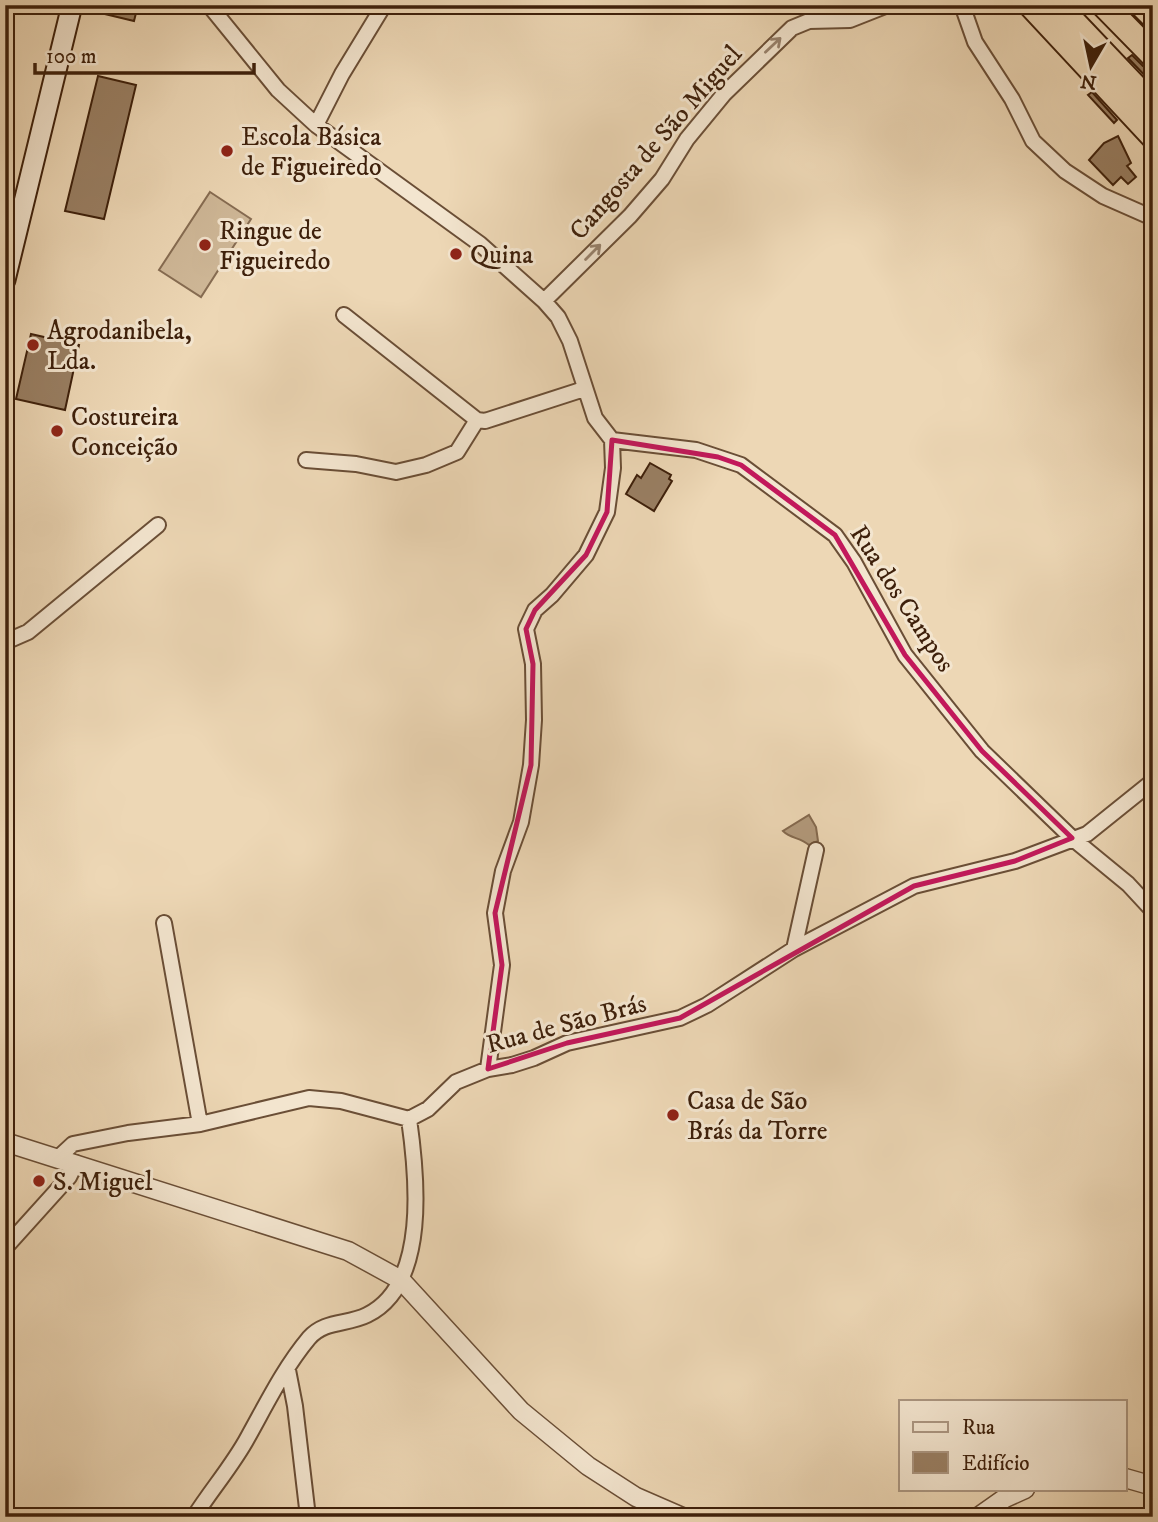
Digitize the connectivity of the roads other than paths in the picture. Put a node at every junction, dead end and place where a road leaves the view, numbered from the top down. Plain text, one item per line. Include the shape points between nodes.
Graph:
1 (72, 5) edge
2 (209, 5) edge
3 (384, 5) edge
4 (888, 5) edge
5 (962, 5) edge
6 (1031, 5) edge
7 (1057, 5) edge
8 (1079, 5) edge
9 (1104, 5) edge
10 (1121, 5) edge
11 (1142, 5) edge
12 (1153, 16) edge
13 (1153, 39) edge
14 (1153, 55) edge
15 (1153, 82) edge
16 (1153, 106) edge
17 (316, 125) junction
18 (1153, 136) edge
19 (1153, 218) edge
20 (5, 280) edge
21 (544, 301) junction
22 (344, 315) dead end
23 (584, 389) junction
24 (477, 420) junction
25 (612, 440) junction
26 (306, 460) dead end
27 (158, 525) dead end
28 (5, 639) edge
29 (1153, 781) edge
30 (1072, 838) junction
31 (816, 850) dead end
32 (1153, 911) edge
33 (164, 923) dead end
34 (794, 949) junction
35 (488, 1069) junction
36 (409, 1119) junction
37 (200, 1124) junction
38 (5, 1142) edge
39 (67, 1160) junction
40 (5, 1248) edge
41 (401, 1280) junction
42 (288, 1370) junction
43 (1126, 1478) edge
44 (1153, 1486) edge
45 (1022, 1490) edge
46 (979, 1516) edge
47 (194, 1517) edge
48 (308, 1517) edge
49 (682, 1517) edge

1 - 20 main road
2 - 17 street via 278,90
3 - 17 street
21 -> 4 street, Cangosta de São Miguel via 630,216 724,94 792,27 808,21 850,20
5 - 19 street via 975,42 1033,141 1065,172 1103,196
6 - 18 highway
7 - 16 highway
8 - 15 highway
9 - 14 highway
10 - 13 highway
11 - 12 highway
17 - 21 street via 480,244
21 - 23 street via 570,341
22 - 24 street
23 - 24 street
23 - 25 street via 595,418
24 - 26 street via 457,452 426,466 396,471
25 - 30 street, Rua dos Campos via 695,450 741,465 835,535 905,655 982,751
25 - 35 street via 607,512 586,555 535,610 526,629 533,664 531,765 521,822 503,871 495,912 502,965
27 - 28 street via 28,632
29 - 30 street, Rua de São Brás via 1087,834
30 - 32 street, Rua dos Campos
30 - 34 street, Rua de São Brás via 1015,861 914,886
31 - 34 street
33 - 37 street
34 - 35 street, Rua de São Brás via 680,1018 567,1043 534,1058
35 - 36 street, Rua de São Brás via 456,1082 428,1109
36 - 37 street via 341,1101 309,1098
36 - 41 street via 415,1218
37 - 39 street via 73,1144
38 - 39 street
39 - 40 street via 69,1177
39 - 41 street via 348,1251
41 - 42 street via 387,1302 366,1316 318,1329
41 - 49 street via 530,1419 636,1497
42 - 47 street
42 - 48 street
43 - 44 street
45 - 46 street

